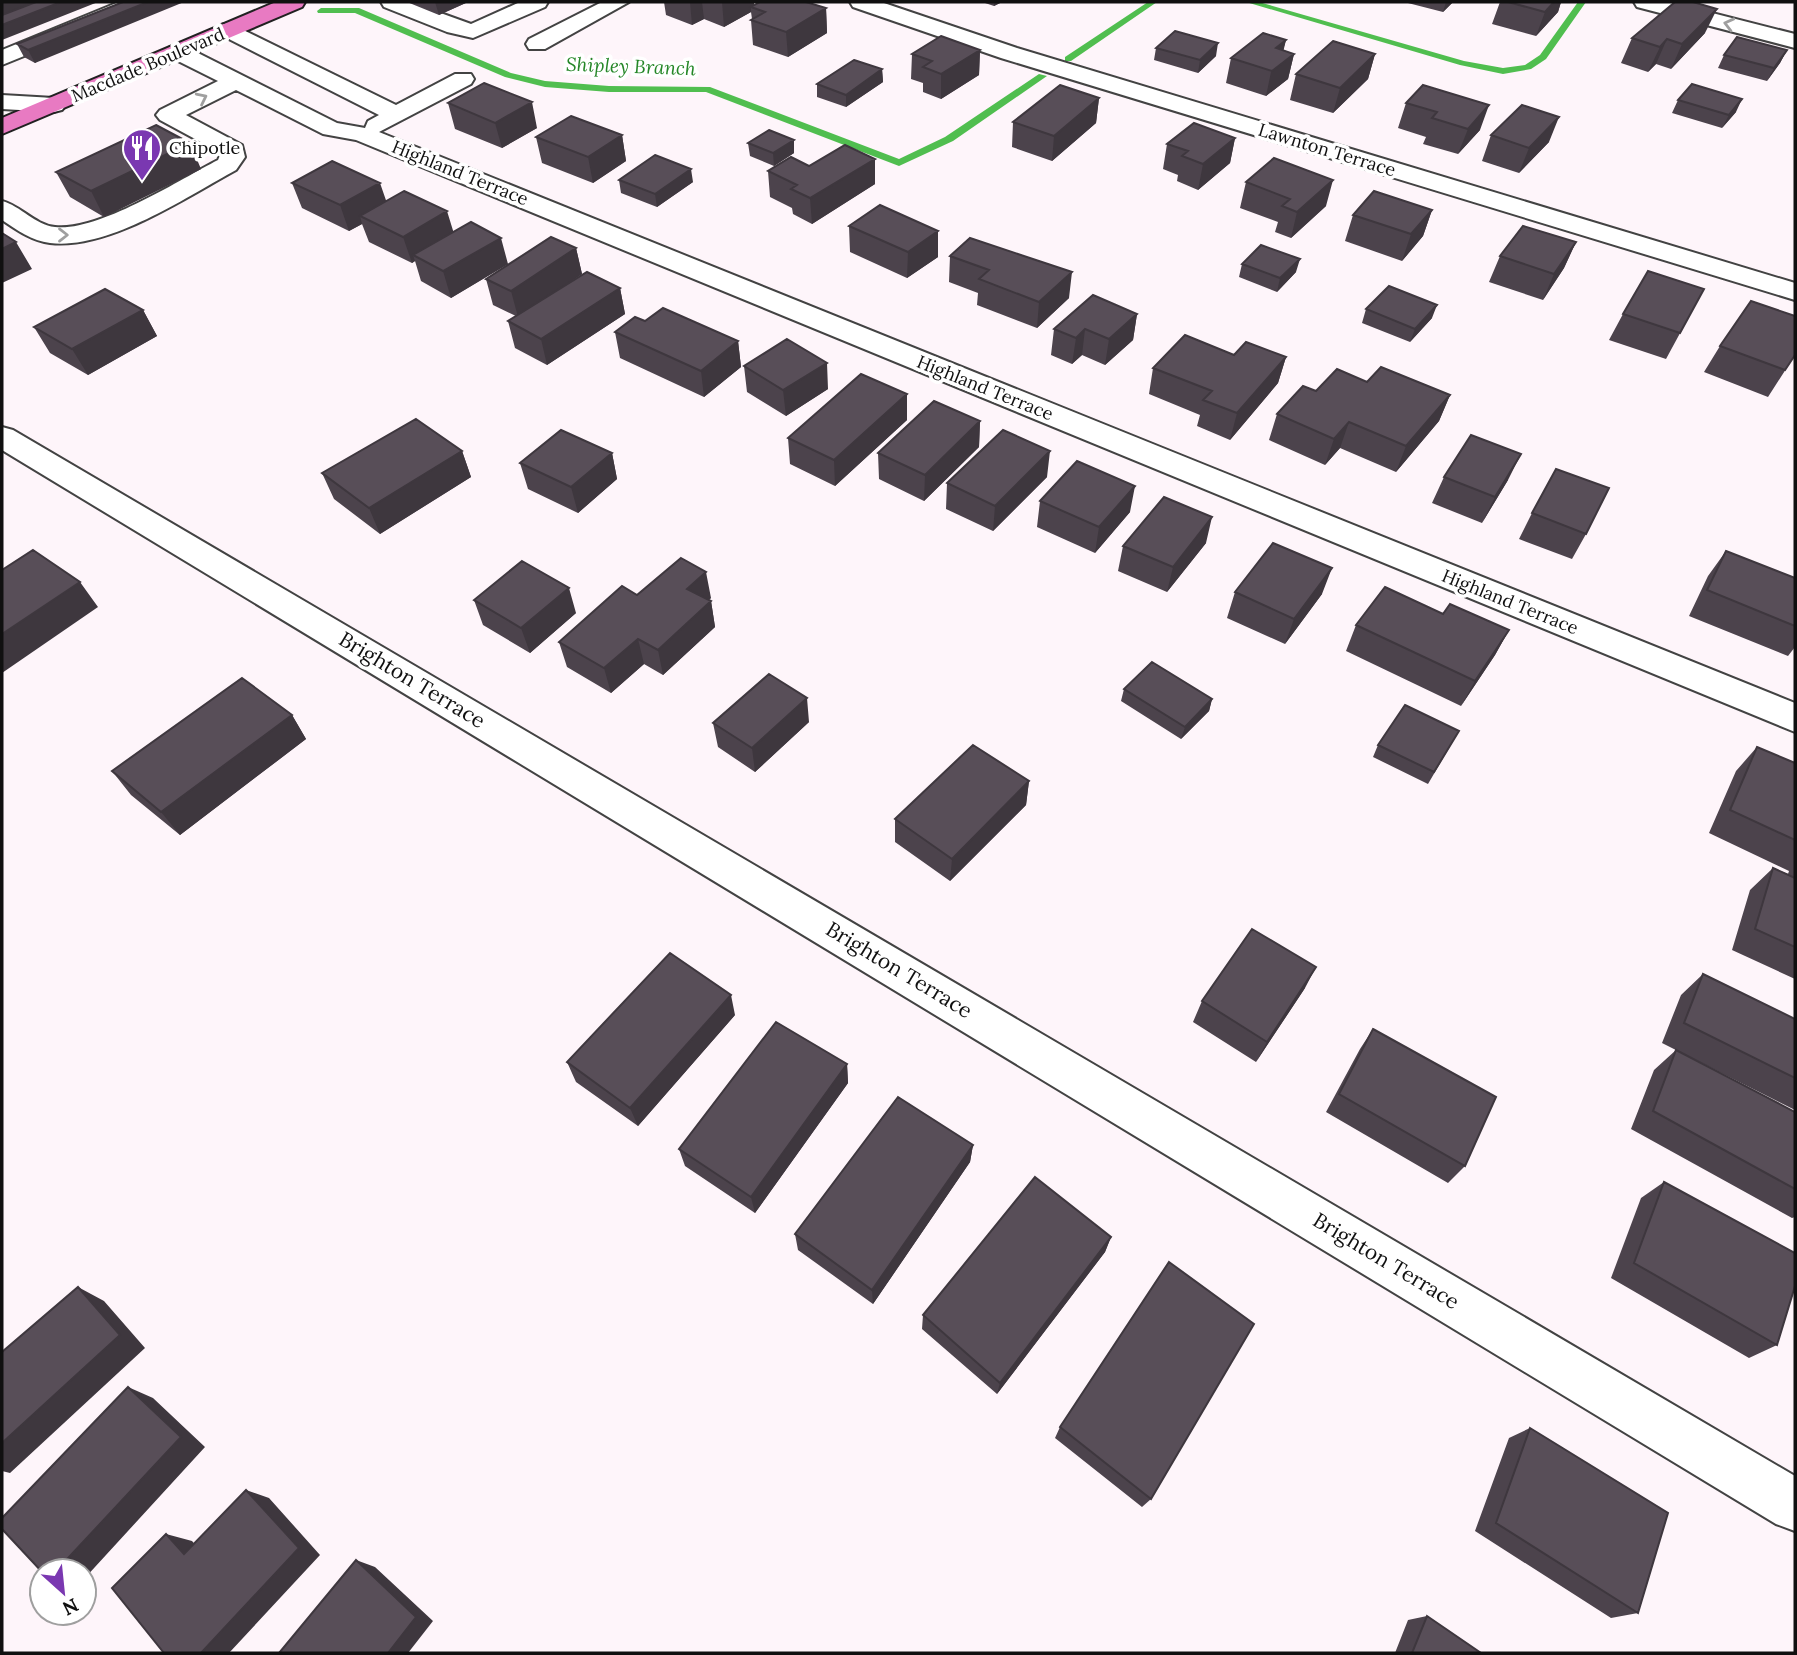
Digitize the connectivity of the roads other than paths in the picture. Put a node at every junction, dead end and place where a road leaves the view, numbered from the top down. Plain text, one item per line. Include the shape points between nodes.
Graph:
1 (137, 2) edge
2 (294, 2) edge
3 (392, 2) edge
4 (537, 2) edge
5 (618, 2) edge
6 (861, 2) edge
7 (1645, 2) edge
8 (229, 30) junction
9 (1795, 41) edge
10 (537, 44) dead end
11 (178, 52) junction
12 (2, 58) edge
13 (463, 79) dead end
14 (237, 81) junction
15 (2, 102) edge
16 (54, 105) junction
17 (397, 115) junction
18 (2, 127) edge
19 (362, 134) junction
20 (2, 209) edge
21 (1795, 292) edge
22 (2, 438) edge
23 (1795, 718) edge
24 (1795, 1505) edge

1 - 12 street
2 - 8 main road, Macdade Boulevard
3 - 4 street via 474,31
5 - 10 street
6 - 21 street, Lawnton Terrace via 1022,57
9 -> 7 street
8 - 11 main road, Macdade Boulevard
8 - 17 street
11 - 14 street, Highland Terrace
11 - 16 main road, Macdade Boulevard
13 - 17 street
14 - 19 street, Highland Terrace via 331,129
20 -> 14 street via 48,235 95,231 227,165 233,150 167,115
15 - 16 street
16 - 18 main road, Macdade Boulevard
17 - 19 street
19 - 23 street, Highland Terrace
22 - 24 street, Brighton Terrace

